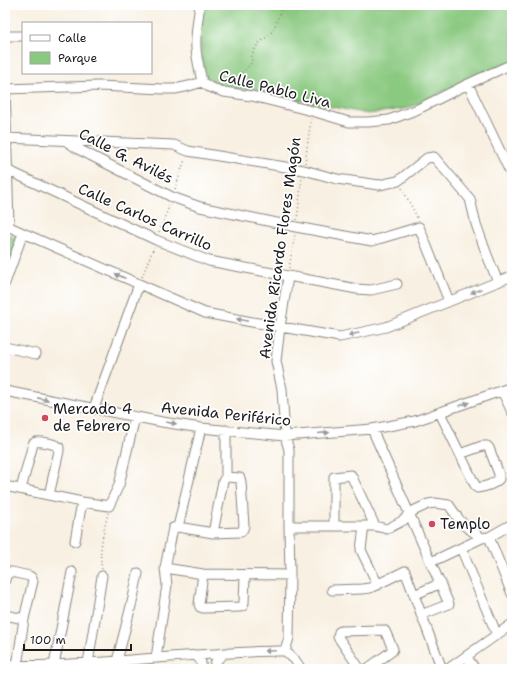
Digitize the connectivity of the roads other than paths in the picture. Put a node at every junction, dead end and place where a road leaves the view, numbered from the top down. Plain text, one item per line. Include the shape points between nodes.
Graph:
1 (200, 5) edge
2 (5, 36) edge
3 (22, 36) edge
4 (512, 64) edge
5 (202, 82) junction
6 (5, 84) edge
7 (468, 84) junction
8 (5, 89) edge
9 (6, 138) edge
10 (66, 141) junction
11 (6, 170) edge
12 (512, 176) edge
13 (7, 226) edge
14 (23, 234) junction
15 (512, 276) edge
16 (288, 277) junction
17 (498, 282) junction
18 (5, 283) edge
19 (139, 284) junction
20 (397, 284) dead end
21 (449, 301) junction
22 (280, 326) junction
23 (5, 347) edge
24 (36, 354) dead end
25 (512, 387) edge
26 (5, 391) edge
27 (502, 391) junction
28 (94, 408) junction
29 (440, 412) junction
30 (512, 412) edge
31 (135, 417) junction
32 (201, 428) junction
33 (372, 429) junction
34 (226, 430) junction
35 (285, 436) junction
36 (460, 454) junction
37 (226, 477) junction
38 (5, 486) edge
39 (21, 489) junction
40 (49, 495) junction
41 (82, 502) junction
42 (409, 513) junction
43 (512, 524) edge
44 (334, 525) junction
45 (289, 526) junction
46 (364, 526) junction
47 (375, 526) junction
48 (178, 527) junction
49 (213, 533) junction
50 (485, 538) junction
51 (75, 541) dead end
52 (461, 548) junction
53 (431, 562) junction
54 (165, 568) junction
55 (72, 572) dead end
56 (138, 573) dead end
57 (202, 574) junction
58 (245, 575) junction
59 (290, 575) junction
60 (102, 576) road end
61 (5, 580) edge
62 (440, 584) junction
63 (378, 585) junction
64 (332, 590) dead end
65 (512, 594) edge
66 (414, 595) junction
67 (5, 615) edge
68 (421, 615) junction
69 (24, 619) junction
70 (512, 624) edge
71 (497, 635) junction
72 (285, 652) junction
73 (226, 653) junction
74 (195, 654) junction
75 (466, 656) junction
76 (156, 658) junction
77 (117, 661) junction
78 (88, 663) junction
79 (5, 665) edge
80 (54, 665) junction
81 (17, 666) junction
82 (33, 667) edge
83 (8, 669) edge
84 (200, 669) edge
85 (214, 669) edge
86 (302, 669) edge
87 (360, 669) edge
88 (367, 669) edge
89 (442, 669) edge
90 (448, 669) edge
91 (475, 669) edge

1 - 5 street, Calle Pablo Liva via 196,49
2 - 3 street
4 - 7 street, Calle Pablo Liva
5 - 7 street, Calle Pablo Liva via 224,92 252,96 348,122 389,120 418,109
5 - 8 street via 170,89 99,86
6 - 8 street
7 - 12 street
8 - 9 street
9 - 10 street
9 - 11 street
10 - 17 street via 174,145 188,151 379,185 398,181 427,158 434,157 470,199 476,224
10 - 21 street, Calle G. Avilés via 172,197 200,207 372,241 420,227
11 - 13 street
11 - 16 street, Calle Carlos Carrillo via 156,240 210,261
13 - 14 street
14 - 18 street
19 -> 14 street
15 - 17 street
16 - 20 street, Calle Carlos Carrillo via 371,290
16 - 22 street, Avenida Ricardo Flores Magón
17 -> 21 street
22 -> 19 street via 205,313
19 - 28 street
21 -> 22 street via 386,327 340,336
22 - 35 street, Avenida Ricardo Flores Magón via 276,361 282,389
23 - 24 street
25 - 27 street, Avenida Periférico
26 -> 28 street, Avenida Periférico
29 -> 27 street, Avenida Periférico
27 - 30 street
28 - 31 street, Avenida Periférico
29 - 33 street, Avenida Periférico via 415,421
29 - 36 street
31 -> 32 street, Avenida Periférico
31 - 41 street via 119,485 110,506
32 - 34 street, Avenida Periférico
32 - 48 street
35 -> 33 street, Avenida Periférico
33 - 42 street
34 - 35 street, Avenida Periférico
34 - 37 street
35 - 45 street, Avenida Ricardo Flores Magón via 289,450
36 - 36 street via 477,488 499,479 487,446
37 - 49 street via 223,481
37 - 49 street via 240,478 244,530
38 - 39 street
39 - 40 street
39 - 40 street via 34,442 55,445 59,447 59,451
40 - 41 street
41 - 51 street
42 - 47 street via 404,520 387,529
42 - 50 street via 428,504 446,504 465,526
42 - 53 street
43 - 50 street
44 - 45 street
44 - 46 street
44 - 47 street via 334,477 351,474
45 - 59 street, Avenida Ricardo Flores Magón
46 - 47 street
46 - 63 street via 362,550
48 - 49 street
48 - 54 street via 174,528
50 - 52 street
50 - 65 street
52 - 53 street
52 - 71 street
53 - 62 street
54 - 57 street
54 - 76 street via 167,585
55 - 80 street
56 - 77 street
57 - 58 street
57 - 58 street via 199,604 203,608 243,606
58 - 59 street
59 - 72 street, Avenida Ricardo Flores Magón via 289,638
60 - 78 street
61 - 69 street via 10,572 32,579
62 - 66 street
62 - 68 street via 449,604
63 - 64 street via 362,589
63 - 66 street via 405,571
66 - 68 street
67 - 69 street
68 - 89 street
69 - 81 street
70 - 71 street
71 - 75 street
72 -> 73 street
72 - 86 street
73 - 74 street
73 - 85 street via 216,660
74 - 76 street
74 - 84 street via 201,660
75 - 90 street
75 - 91 street
76 - 77 street
77 - 78 street
78 - 80 street
79 - 81 street
79 - 83 street
80 - 82 street
81 - 82 street
87 - 88 street via 338,638 339,632 386,631 392,652

